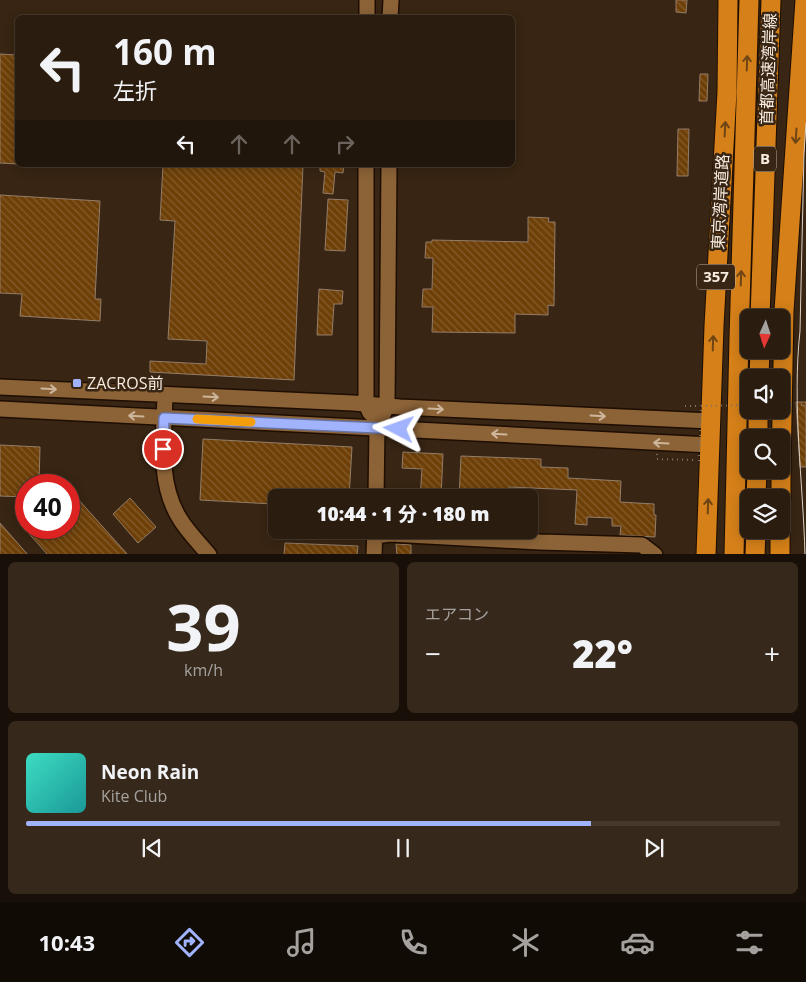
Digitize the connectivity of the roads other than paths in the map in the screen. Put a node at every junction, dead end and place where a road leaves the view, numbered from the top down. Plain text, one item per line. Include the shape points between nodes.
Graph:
1 (367, 0) edge
2 (391, 0) edge
3 (728, 0) edge
4 (749, 0) edge
5 (771, 0) edge
6 (805, 0) edge
7 (367, 15) edge
8 (390, 15) edge
9 (366, 167) edge
10 (389, 167) edge
11 (760, 309) edge
12 (0, 387) edge
13 (165, 395) junction
14 (366, 404) junction
15 (387, 406) junction
16 (0, 409) edge
17 (706, 414) junction
18 (164, 418) junction
19 (377, 428) junction
20 (782, 429) edge
21 (710, 445) junction
22 (376, 489) edge
23 (375, 539) edge
24 (444, 539) edge
25 (756, 539) edge
26 (780, 539) edge
27 (540, 548) edge
28 (209, 554) edge
29 (374, 554) edge
30 (655, 554) edge
31 (706, 554) edge
32 (734, 554) edge
33 (755, 554) edge
34 (780, 554) edge

1 - 7 street
2 - 8 street
17 -> 3 highway, 東京湾岸道路 / 357 via 714,326
32 -> 4 highway, 首都高速湾岸線 / B
5 - 11 highway, 首都高速湾岸線 / B
6 -> 20 highway via 784,311
9 - 14 street
10 - 15 street
12 -> 13 street
13 -> 14 street
13 - 18 street
14 - 15 street
14 - 19 street
15 -> 17 street
15 - 19 street
18 -> 16 street
17 - 21 highway, 東京湾岸道路 / 357
18 - 19 street
18 - 28 street via 163,464 170,500 180,520
21 -> 19 street
19 - 22 street
31 -> 21 highway, 東京湾岸道路 / 357
23 - 29 street
24 - 27 street
25 - 33 highway
26 - 34 highway
27 - 30 street via 642,545

